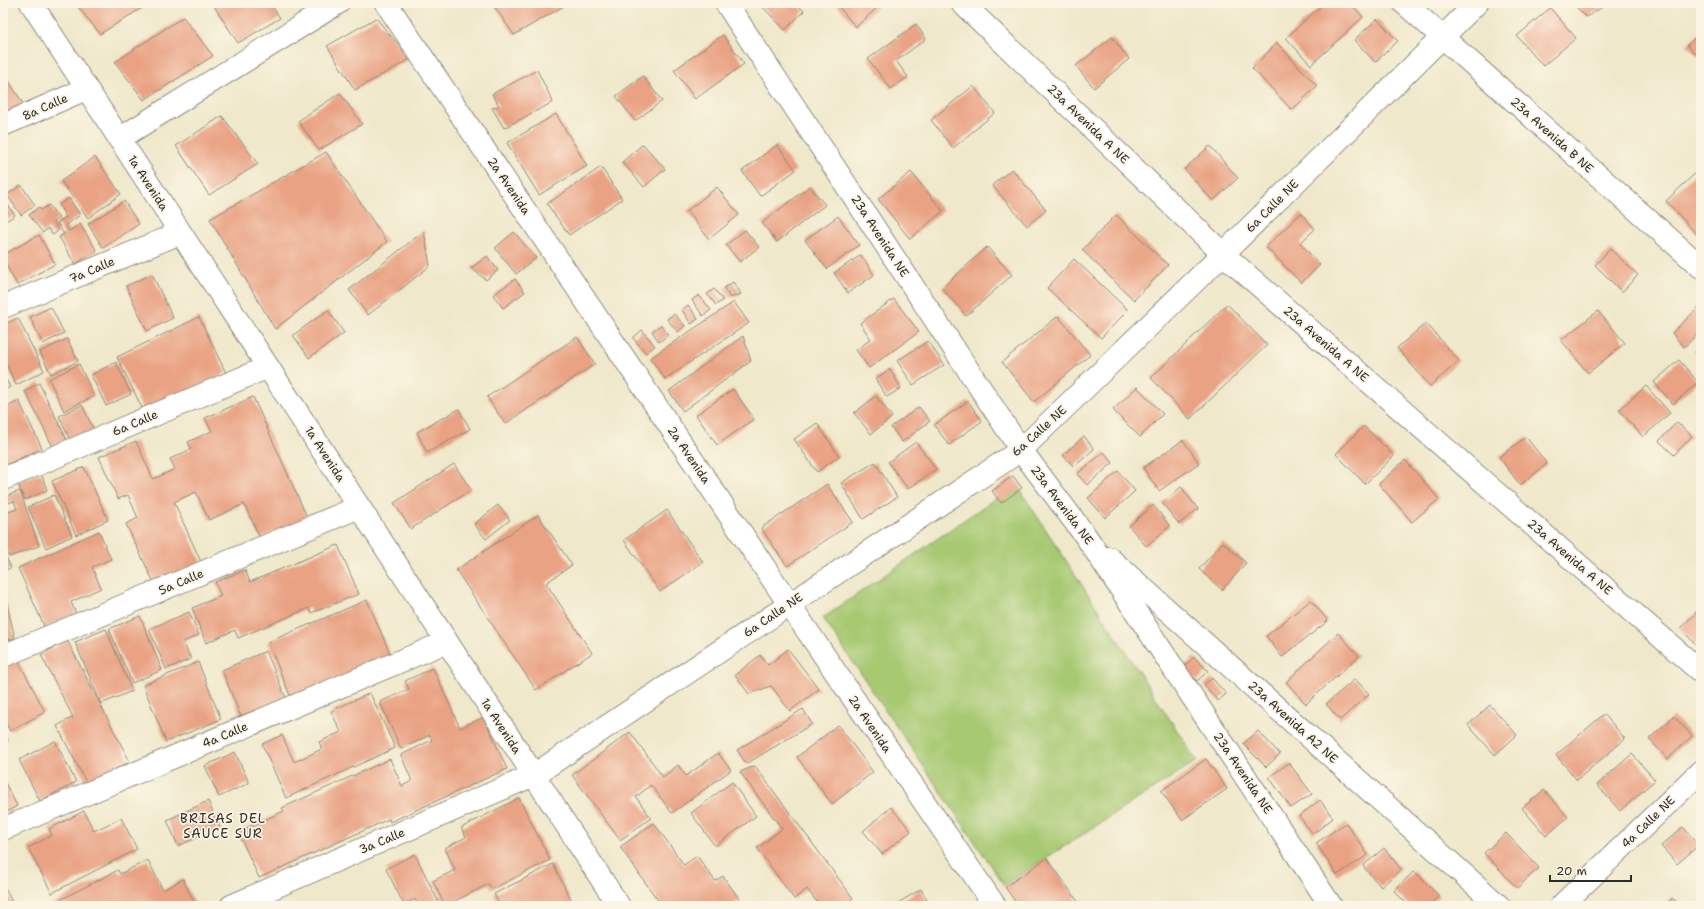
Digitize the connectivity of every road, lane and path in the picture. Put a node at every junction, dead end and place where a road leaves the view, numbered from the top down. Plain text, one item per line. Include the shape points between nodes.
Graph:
1 (31, 3) edge
2 (338, 3) edge
3 (386, 3) edge
4 (726, 3) edge
5 (962, 3) edge
6 (1404, 3) edge
7 (1477, 3) edge
8 (1442, 37) junction
9 (86, 88) junction
10 (3, 125) edge
11 (119, 139) junction
12 (180, 233) junction
13 (1223, 254) junction
14 (1701, 267) edge
15 (3, 307) edge
16 (268, 367) junction
17 (1021, 450) junction
18 (3, 479) edge
19 (359, 507) junction
20 (1087, 538) junction
21 (789, 604) junction
22 (446, 642) junction
23 (3, 656) edge
24 (1701, 672) edge
25 (1701, 771) edge
26 (534, 775) junction
27 (3, 829) edge
28 (231, 906) edge
29 (619, 906) edge
30 (995, 906) edge
31 (1331, 906) edge
32 (1499, 906) edge
33 (1561, 906) edge

1 - 9 street, 1a Avenida
2 - 11 street
3 - 21 street, 2a Avenida
4 - 17 street, 23a Avenida NE
5 - 13 street, 23a Avenida A NE
6 - 8 street, 23a Avenida B NE
7 - 8 street, 6a Calle NE
8 - 13 street, 6a Calle NE
8 - 14 street, 23a Avenida B NE
9 - 10 street, 8a Calle
9 - 11 street, 1a Avenida
11 - 12 street, 1a Avenida
12 - 15 street, 7a Calle
12 - 16 street, 1a Avenida
13 - 17 street, 6a Calle NE
13 - 24 street, 23a Avenida A NE
16 - 18 street, 6a Calle
16 - 19 street, 1a Avenida
17 - 20 street, 23a Avenida NE
17 - 21 street, 6a Calle NE
19 - 22 street, 1a Avenida
19 - 23 street, 5a Calle
20 - 31 street, 23a Avenida NE
20 - 32 street, 23a Avenida A2 NE
21 - 26 street, 6a Calle NE
21 - 30 street, 2a Avenida
22 - 26 street, 1a Avenida
22 - 27 street, 4a Calle
25 - 33 street, 4a Calle NE
26 - 28 street, 3a Calle
26 - 29 street, 1a Avenida

